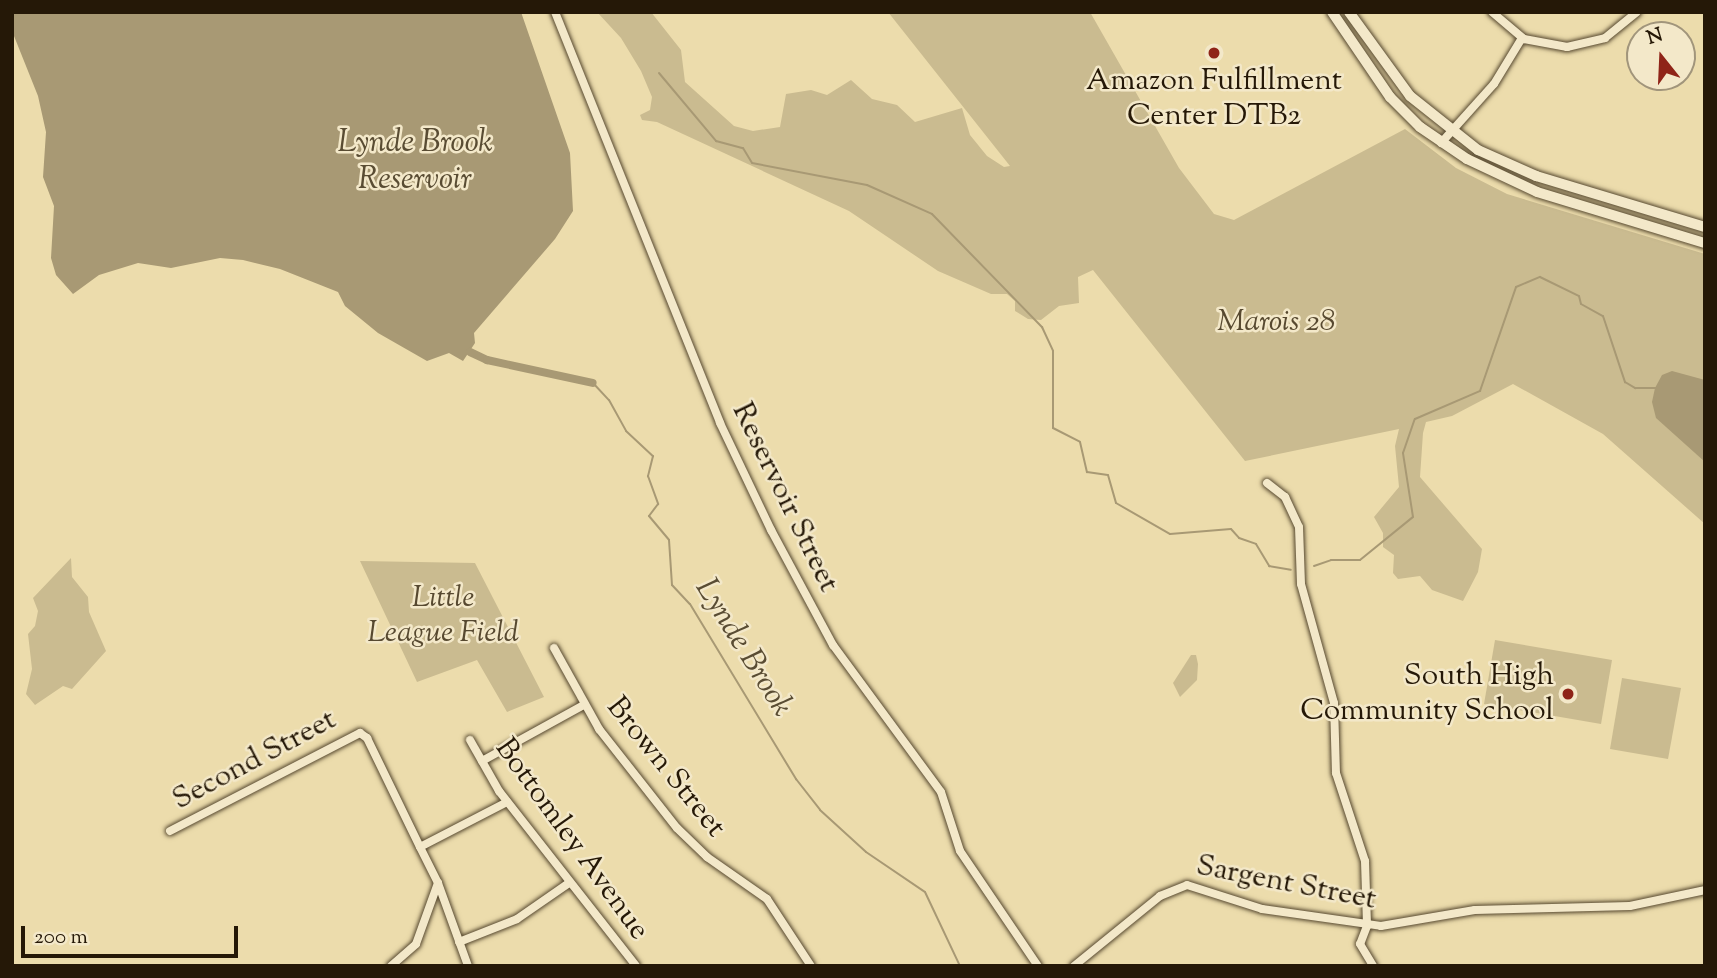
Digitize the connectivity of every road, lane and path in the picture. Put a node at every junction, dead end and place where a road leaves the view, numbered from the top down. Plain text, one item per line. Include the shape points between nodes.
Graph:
1 (555, 12) edge
2 (1332, 12) edge
3 (1349, 12) edge
4 (1492, 12) edge
5 (1637, 12) edge
6 (1522, 38) junction
7 (1451, 132) junction
8 (1441, 143) junction
9 (1705, 227) edge
10 (1705, 243) edge
11 (1267, 484) dead end
12 (554, 648) dead end
13 (584, 705) junction
14 (471, 740) dead end
15 (482, 761) junction
16 (507, 802) junction
17 (170, 831) dead end
18 (420, 847) junction
19 (438, 883) junction
20 (569, 883) junction
21 (1705, 890) edge
22 (1367, 926) junction
23 (459, 942) junction
24 (391, 966) edge
25 (468, 966) edge
26 (636, 966) edge
27 (811, 966) edge
28 (1038, 966) edge
29 (1074, 966) edge
30 (1373, 966) edge

1 - 28 street, Reservoir Street via 720,423 775,537 833,645 940,792 960,851
2 - 8 main road via 1390,97
3 - 7 main road via 1398,83
4 - 6 street
5 - 6 street via 1615,32 1591,44 1552,47
6 - 7 street via 1494,84
7 - 8 street
7 - 9 main road via 1536,176
8 - 10 main road via 1518,185
11 - 22 street via 1285,497 1299,527 1301,584 1334,703 1336,773 1365,861
12 - 13 street, Brown Street
13 - 15 street
13 - 27 street, Brown Street via 683,835 767,899
14 - 15 street, Bottomley Avenue
15 - 16 street, Bottomley Avenue
16 - 18 street via 474,815
16 - 20 street, Bottomley Avenue
17 - 18 street, Second Street via 360,733 367,738
18 - 19 street
19 - 23 street
19 - 24 street via 416,944
20 - 23 street via 517,919
20 - 26 street, Bottomley Avenue
21 - 22 street, Sargent Street via 1641,904 1475,910 1405,924
22 - 29 street, Sargent Street via 1262,909 1188,885 1160,896
22 - 30 street via 1361,945
23 - 25 street

